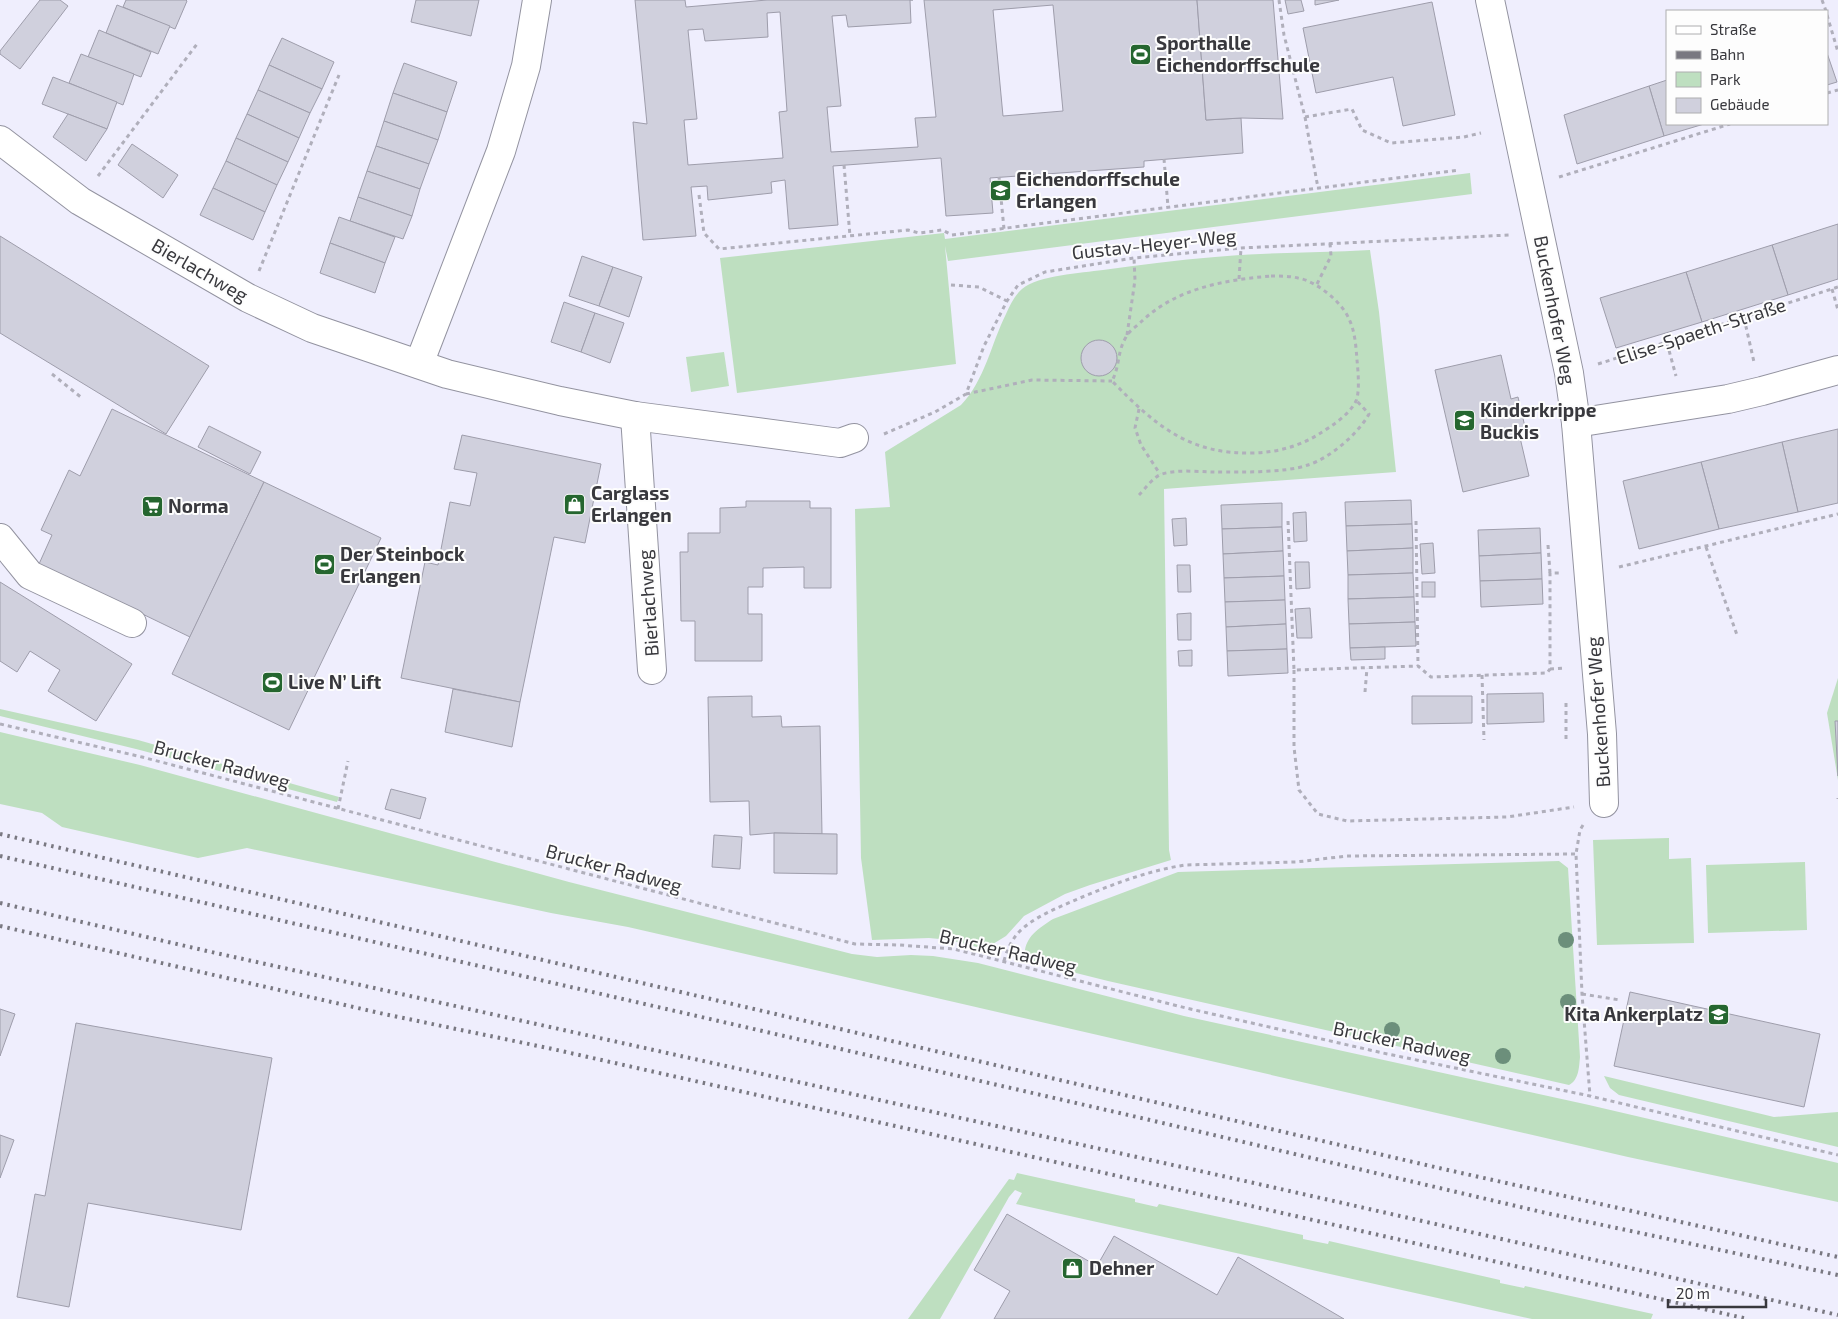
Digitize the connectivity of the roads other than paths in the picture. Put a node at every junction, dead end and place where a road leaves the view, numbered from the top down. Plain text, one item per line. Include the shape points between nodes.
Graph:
1 (537, 0) edge
2 (1490, 0) edge
3 (0, 140) edge
4 (419, 364) junction
5 (1838, 370) edge
6 (635, 416) junction
7 (1576, 423) junction
8 (854, 438) road end
9 (0, 538) edge
10 (132, 623) dead end
11 (652, 670) dead end
12 (1604, 803) road end

1 - 4 street via 526,66 501,150
2 - 7 street, Buckenhofer Weg via 1569,373
3 - 4 street, Bierlachweg via 80,201 248,298 312,328
4 - 6 street, Bierlachweg via 447,374
5 - 7 street via 1728,399
6 - 8 street, Bierlachweg via 840,443
6 - 11 street, Bierlachweg
7 - 12 street, Buckenhofer Weg via 1602,734
9 - 10 street via 30,575

